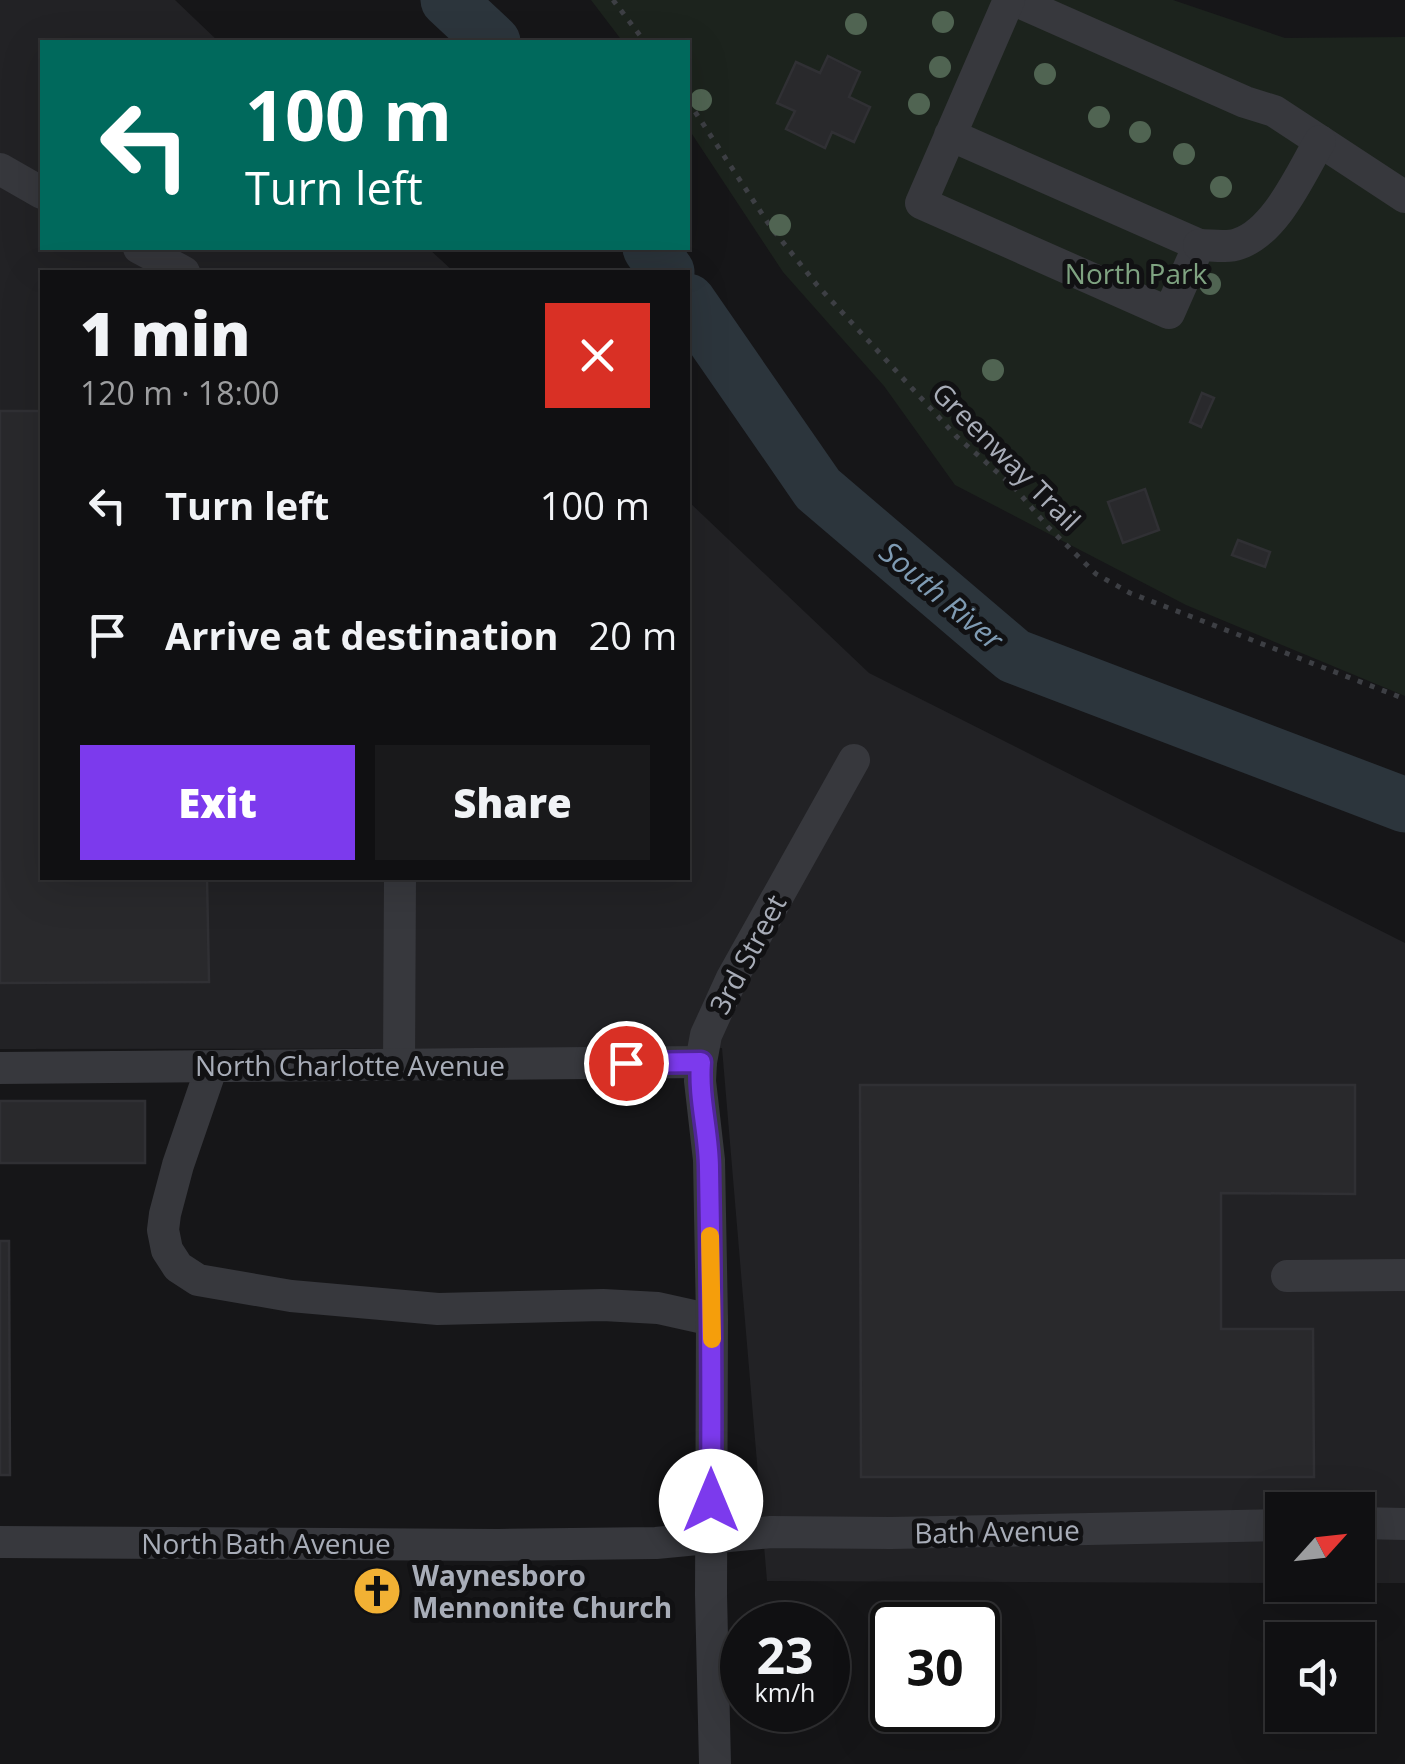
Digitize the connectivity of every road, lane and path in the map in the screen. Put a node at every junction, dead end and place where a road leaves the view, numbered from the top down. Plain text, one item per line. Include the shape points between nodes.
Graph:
1 (613, 0) edge
2 (1012, 0) edge
3 (643, 40) edge
4 (690, 103) edge
5 (950, 135) junction
6 (1320, 141) junction
7 (0, 169) edge
8 (40, 192) edge
9 (1405, 197) edge
10 (1198, 245) junction
11 (143, 250) edge
12 (180, 270) edge
13 (1405, 700) edge
14 (854, 760) dead end
15 (400, 880) edge
16 (701, 1062) junction
17 (212, 1066) junction
18 (399, 1066) junction
19 (0, 1068) edge
20 (1405, 1275) edge
21 (1288, 1276) dead end
22 (712, 1320) junction
23 (1375, 1523) edge
24 (1405, 1524) edge
25 (1265, 1526) edge
26 (711, 1537) junction
27 (0, 1542) edge
28 (715, 1764) edge

1 - 3 path
2 - 5 street
2 - 6 street via 1274,111
4 - 13 path, Greenway Trail via 770,226 817,284 956,436 1014,486 1096,574 1130,594
5 - 10 street
5 - 10 street via 921,203 1169,313
6 - 9 street
6 - 10 street via 1262,231 1237,245
7 - 8 street
11 - 12 street
14 - 16 street, 3rd Street via 732,978
15 - 18 street
16 - 18 street, North Charlotte Avenue
16 - 22 street, 3rd Street
17 - 18 street, North Charlotte Avenue
17 - 19 street, North Charlotte Avenue
17 - 22 street via 163,1230 178,1267 198,1280 438,1309 603,1305
20 - 21 street
22 - 26 street, 3rd Street
23 - 24 street
25 - 26 street, Bath Avenue
26 - 27 street, North Bath Avenue via 538,1544
26 - 28 street, 3rd Street

